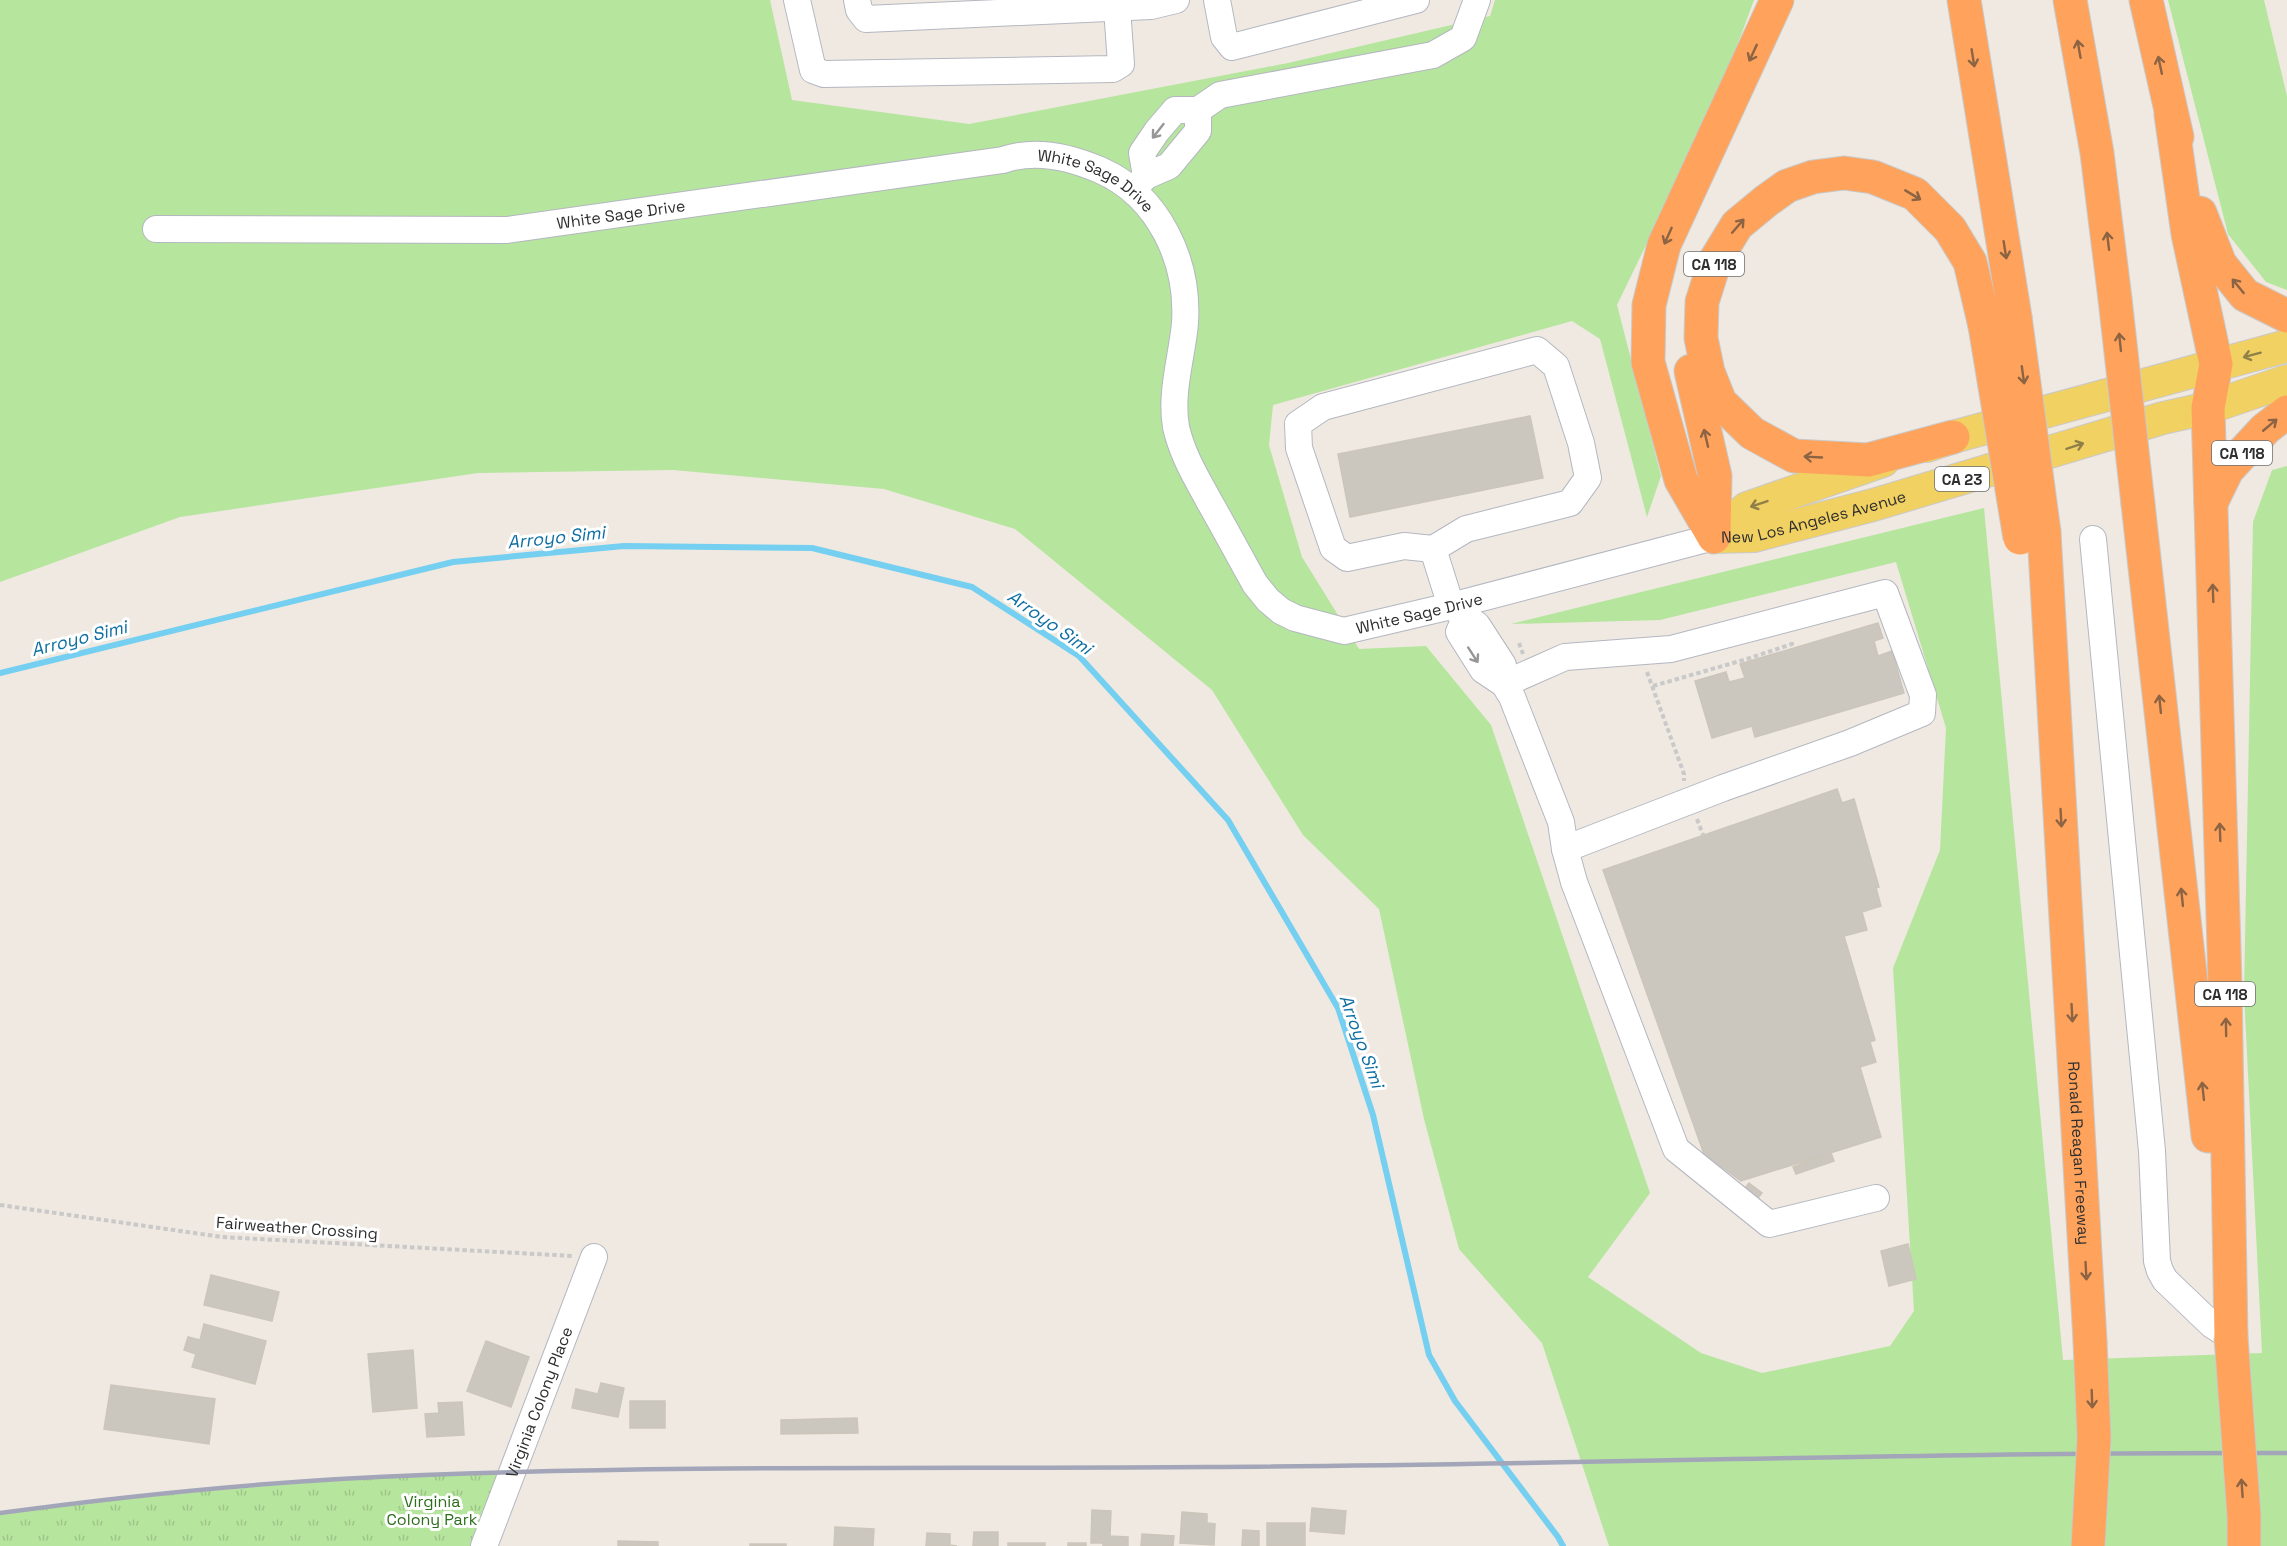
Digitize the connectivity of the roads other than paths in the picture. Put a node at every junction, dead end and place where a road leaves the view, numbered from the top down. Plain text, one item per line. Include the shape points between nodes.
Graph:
1 (797, 0) edge
2 (857, 0) edge
3 (1176, 0) edge
4 (1217, 0) edge
5 (1416, 0) edge
6 (1477, 0) edge
7 (1778, 0) edge
8 (1964, 0) edge
9 (2070, 0) edge
10 (2146, 0) edge
11 (1117, 8) junction
12 (2171, 115) junction
13 (1139, 183) junction
14 (156, 229) dead end
15 (1702, 302) junction
16 (2287, 316) edge
17 (2287, 346) edge
18 (2217, 364) junction
19 (2287, 381) edge
20 (2208, 408) junction
21 (2287, 412) edge
22 (1953, 437) junction
23 (2210, 504) junction
24 (2032, 535) junction
25 (1714, 537) junction
26 (2093, 539) dead end
27 (1433, 549) junction
28 (1458, 612) junction
29 (1504, 684) junction
30 (1565, 849) junction
31 (1876, 1198) dead end
32 (594, 1257) road end
33 (2231, 1337) junction
34 (484, 1546) edge
35 (2088, 1546) edge
36 (2244, 1546) edge

1 - 11 street via 813,70 824,74 1113,69 1121,64
2 - 11 street via 866,19
3 - 11 street
4 - 5 street via 1224,37 1232,47
6 - 13 street via 1463,38 1433,55 1220,95 1198,110 1175,110 1142,153
7 -> 25 highway via 1664,244 1649,305 1648,362 1681,480
8 -> 24 highway, bridge via 2016,317
33 -> 9 highway, bridge via 2115,299 2097,153
12 -> 10 highway
16 -> 12 highway via 2245,295 2220,264 2201,216
12 - 18 highway via 2188,234
13 - 14 street, White Sage Drive via 1058,157 1014,156 507,230
13 - 28 street, White Sage Drive via 1145,203 1166,232 1182,275 1185,324 1175,390 1180,442 1255,584 1268,600 1294,618 1344,631
22 -> 15 highway, CA 118 via 1868,460 1794,456 1752,433 1720,402 1701,338
15 -> 24 highway, CA 118, bridge via 1715,261 1737,225 1787,186 1844,173 1873,177 1915,195 1950,229 1970,262
25 -> 15 highway via 1715,476 1689,363
17 -> 18 main road, New Los Angeles Avenue / CA 118
18 - 20 highway
18 - 22 main road, New Los Angeles Avenue / CA 118
19 - 20 main road, New Los Angeles Avenue / CA 23
20 - 23 highway
25 -> 20 main road, New Los Angeles Avenue / CA 23 via 1754,536 1851,511
23 -> 21 highway, CA 118 via 2227,470 2265,429
22 -> 25 main road, New Los Angeles Avenue via 1747,508
33 -> 23 highway, CA 118
24 -> 35 highway, Ronald Reagan Freeway / CA 118, bridge via 2057,760 2090,1341 2094,1438
25 - 28 street, White Sage Drive
26 - 33 street via 2152,1151 2157,1261 2165,1280 2212,1325
27 - 27 street via 1404,546 1347,558 1333,548 1299,448 1298,424 1323,407 1537,350 1556,366 1588,478 1570,503 1466,529
27 - 28 street
28 - 29 street via 1459,632 1483,670
29 - 30 street via 1561,822
29 - 30 street via 1565,657 1671,649 1885,593 1923,695 1922,713
30 - 31 street via 1574,882 1676,1149 1769,1224
32 - 34 street, Virginia Colony Place
36 -> 33 highway, CA 118, bridge

